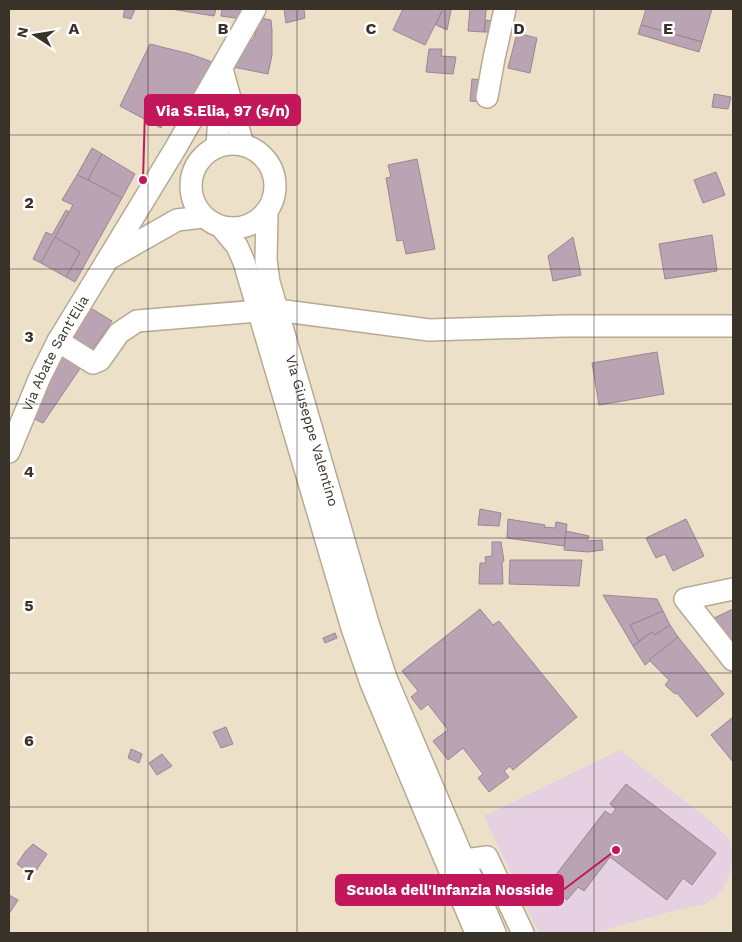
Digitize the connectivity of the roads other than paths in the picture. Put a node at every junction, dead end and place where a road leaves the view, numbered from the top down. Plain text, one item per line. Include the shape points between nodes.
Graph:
1 (255, 9) edge
2 (505, 9) edge
3 (222, 69) junction
4 (487, 97) dead end
5 (243, 145) junction
6 (217, 147) junction
7 (192, 194) junction
8 (267, 212) junction
9 (203, 217) junction
10 (176, 220) junction
11 (222, 228) junction
12 (109, 259) junction
13 (268, 310) junction
14 (733, 326) edge
15 (58, 342) junction
16 (9, 452) edge
17 (733, 589) edge
18 (368, 649) junction
19 (733, 660) edge
20 (465, 860) junction
21 (476, 933) edge
22 (495, 933) edge
23 (523, 933) edge

1 - 3 street, Via Abate Sant'Elia
2 - 4 street
3 - 5 street
3 - 6 street, Via Abate Sant'Elia
3 - 12 street, Via Abate Sant'Elia
5 - 6 street
5 - 8 street via 258,152 270,164 275,189
6 - 7 street via 196,166
7 - 9 street
7 - 10 street, Via Abate Sant'Elia
8 - 11 street via 254,223 239,229
8 - 13 street, Via Giuseppe Valentino
9 - 10 street, Via Abate Sant'Elia
9 - 11 street
10 - 12 street, Via Abate Sant'Elia
11 - 13 street, Via Giuseppe Valentino via 237,246
12 - 15 street, Via Abate Sant'Elia
13 - 14 street via 429,330
13 - 15 street via 138,321 119,332 100,360 93,363
13 - 18 street, Via Giuseppe Valentino
15 - 16 street, Via Abate Sant'Elia
17 - 19 street via 685,599
18 - 20 street, Via Giuseppe Valentino via 386,678
18 - 21 street, Via Giuseppe Valentino via 370,683
20 - 22 street, Via Giuseppe Valentino
20 - 23 street via 487,857

